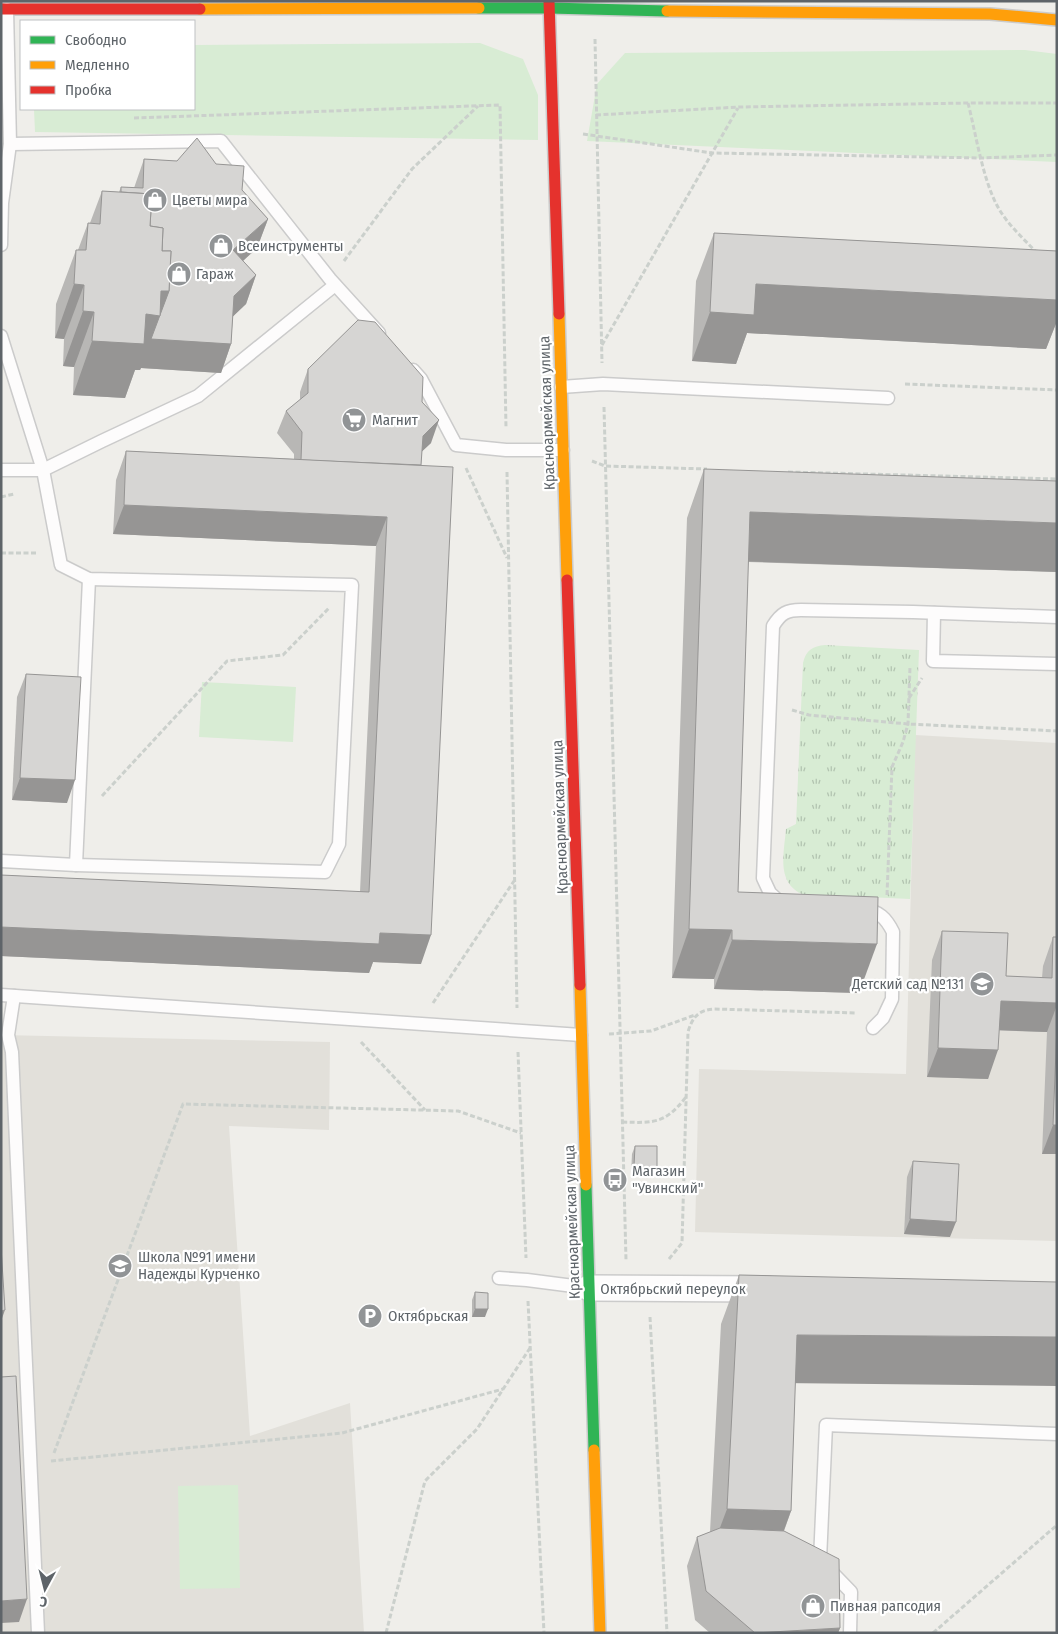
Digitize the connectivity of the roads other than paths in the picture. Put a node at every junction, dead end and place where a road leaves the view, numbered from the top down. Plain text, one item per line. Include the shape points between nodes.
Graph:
1 (549, 5) edge
2 (4, 9) edge
3 (1057, 20) edge
4 (10, 144) junction
5 (1, 246) edge
6 (333, 282) junction
7 (1, 336) edge
8 (388, 343) edge
9 (5, 359) edge
10 (408, 364) edge
11 (561, 387) junction
12 (888, 398) dead end
13 (563, 450) junction
14 (1, 470) edge
15 (43, 470) junction
16 (89, 579) junction
17 (934, 613) junction
18 (1057, 617) edge
19 (1057, 664) edge
20 (1, 861) edge
21 (76, 865) junction
22 (793, 906) edge
23 (848, 909) edge
24 (1, 995) edge
25 (14, 996) junction
26 (872, 1028) dead end
27 (581, 1035) junction
28 (6, 1052) edge
29 (499, 1278) dead end
30 (589, 1288) junction
31 (793, 1289) edge
32 (1057, 1434) edge
33 (38, 1633) edge
34 (600, 1633) edge
35 (850, 1633) edge

1 - 2 street
1 - 3 street via 621,11 990,14
1 - 11 street, Красноармейская улица
2 - 4 lane
4 - 5 lane via 2,203
4 - 6 lane via 221,141
6 - 8 lane
6 - 15 lane via 198,396
7 - 9 lane
9 - 15 lane
10 - 13 lane via 421,379 456,445 506,450
11 - 12 lane via 603,384
11 - 13 street, Красноармейская улица
13 - 27 street, Красноармейская улица
14 - 15 lane
15 - 16 lane via 61,565
16 - 21 lane
16 - 21 lane via 352,584 339,844 325,872
17 - 18 lane
17 - 19 lane via 933,660
17 - 22 lane via 790,610 778,617 773,626 763,878 776,900
20 - 21 lane
23 - 26 lane via 881,915 893,932 892,999 883,1018
24 - 25 lane
25 - 27 lane
25 - 28 lane
27 - 30 street, Красноармейская улица
28 - 33 lane
29 - 30 lane
30 - 31 street, Октябрьский переулок
30 - 34 street, Красноармейская улица
32 - 35 lane via 826,1425 820,1560 851,1592

